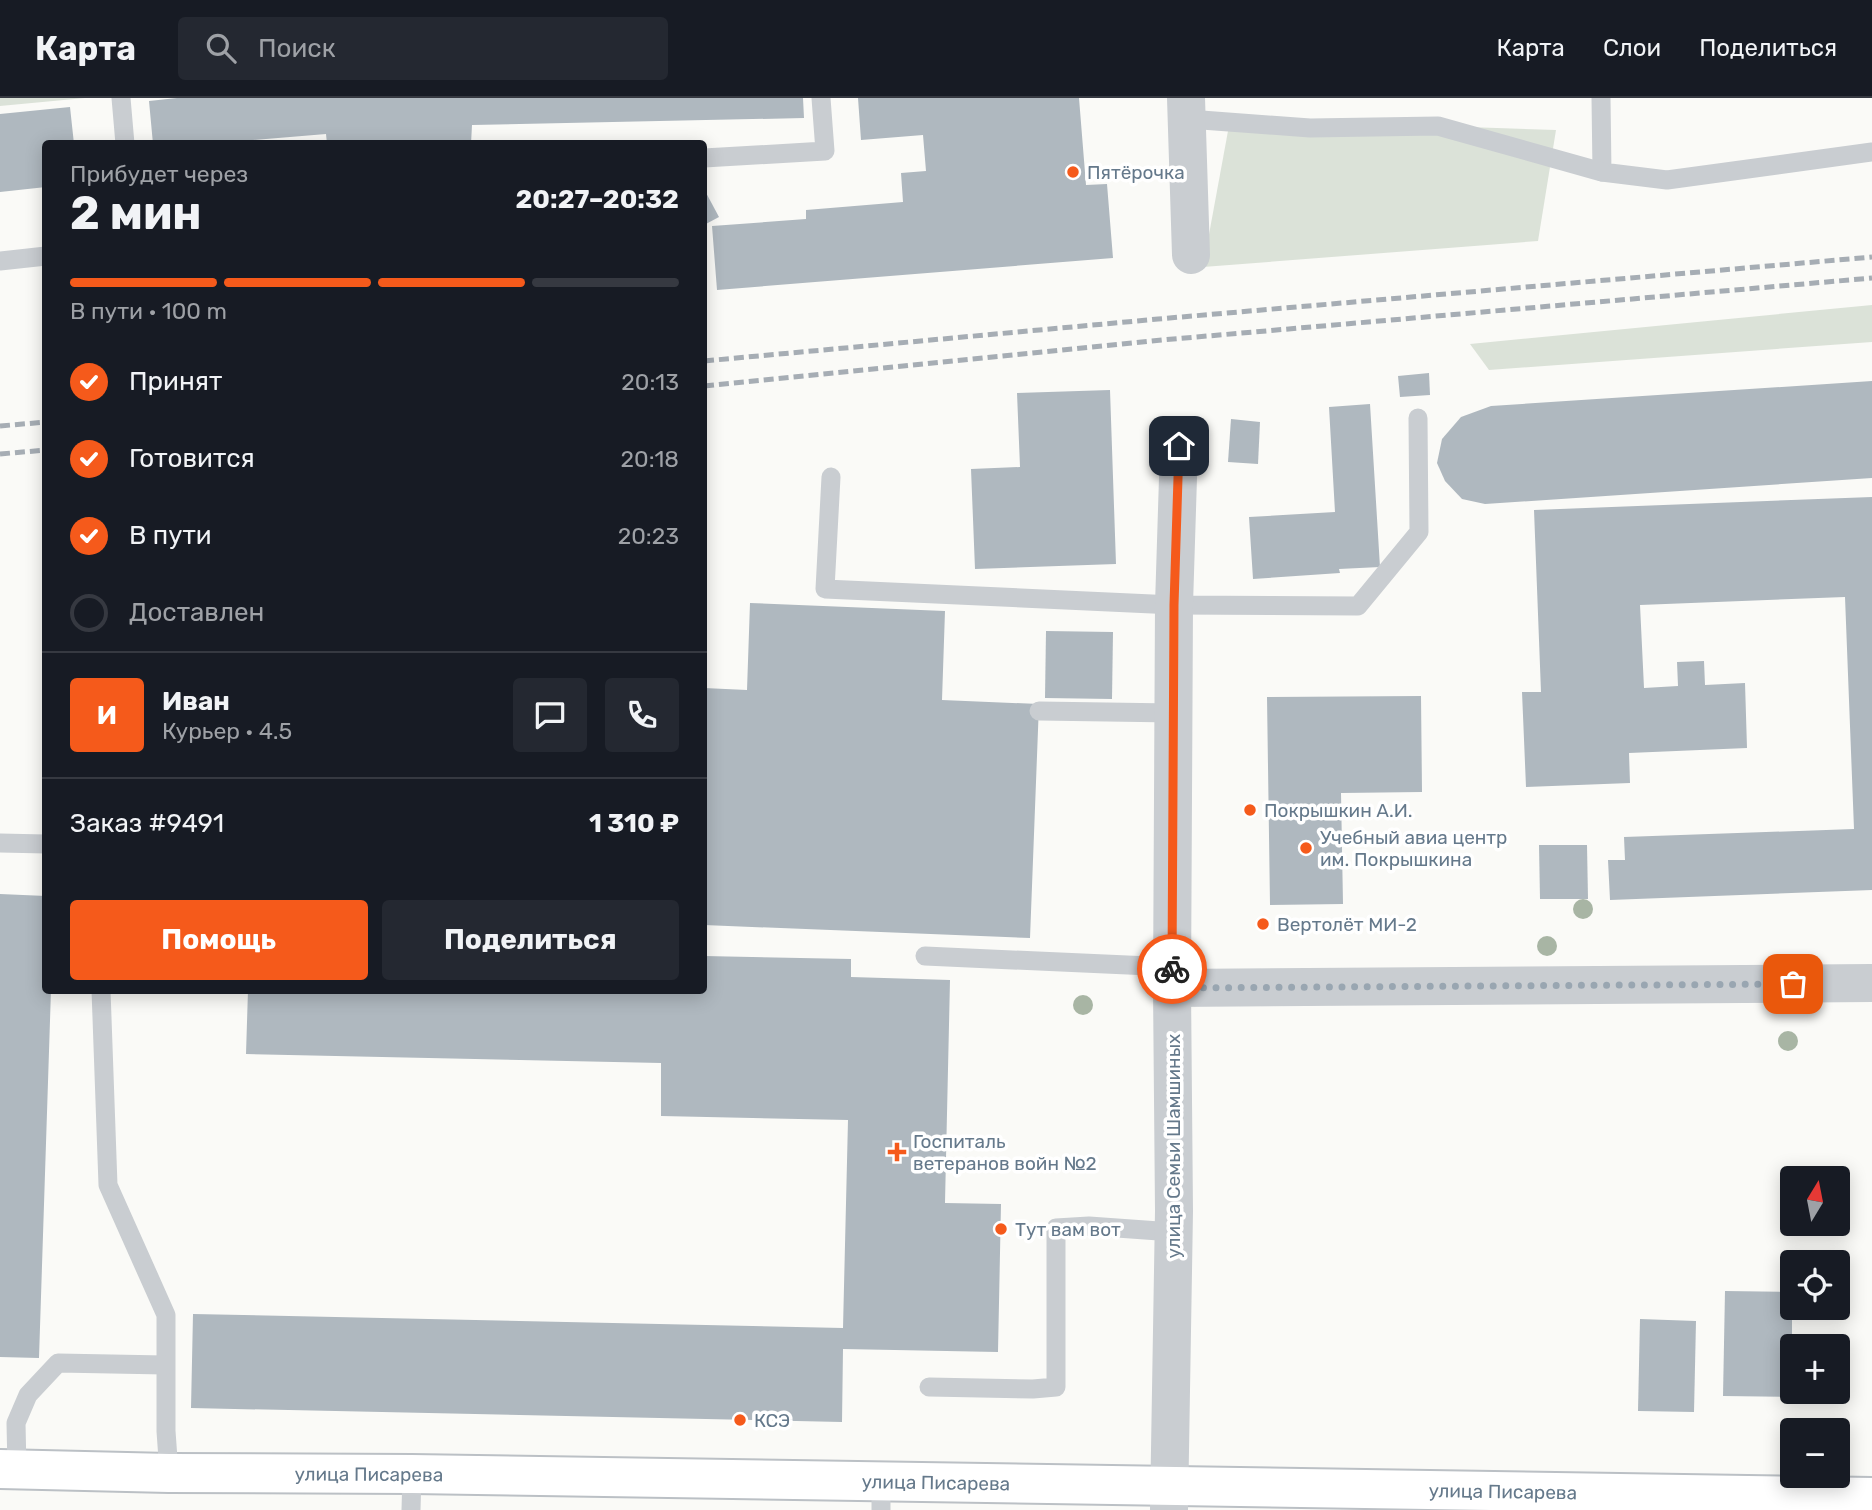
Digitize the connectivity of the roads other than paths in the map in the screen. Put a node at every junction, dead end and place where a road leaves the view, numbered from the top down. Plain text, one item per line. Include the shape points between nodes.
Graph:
1 (121, 98) edge
2 (821, 98) edge
3 (1601, 98) edge
4 (1187, 109) edge
5 (125, 140) edge
6 (1872, 152) edge
7 (707, 158) edge
8 (1602, 172) junction
9 (1191, 255) dead end
10 (42, 256) edge
11 (0, 261) edge
12 (1418, 418) dead end
13 (1179, 446) dead end
14 (831, 477) dead end
15 (1174, 605) junction
16 (1039, 711) dead end
17 (1174, 713) junction
18 (0, 843) edge
19 (42, 844) edge
20 (925, 956) dead end
21 (1172, 977) junction
22 (1872, 983) edge
23 (101, 994) edge
24 (1173, 1231) junction
25 (165, 1365) junction
26 (929, 1387) dead end
27 (8, 1469) edge
28 (169, 1473) junction
29 (412, 1492) edge
30 (881, 1496) edge
31 (1872, 1497) edge
32 (1169, 1498) edge
33 (1486, 1500) edge

1 - 5 lane
2 - 7 lane via 825,151
3 - 8 lane
4 - 8 lane via 1310,128 1438,126
4 - 9 street
6 - 8 lane via 1667,180
10 - 11 lane
12 - 15 lane via 1419,532 1358,606
13 - 15 street, улица Семьи Шамшиных
14 - 15 lane via 825,589
15 - 17 street, улица Семьи Шамшиных
16 - 17 lane
17 - 21 street, улица Семьи Шамшиных
18 - 19 lane
20 - 21 lane
21 - 22 street
21 - 24 street, улица Семьи Шамшиных
23 - 25 lane via 108,1185 166,1315
24 - 26 lane via 1056,1228 1056,1387
24 - 32 street, улица Семьи Шамшиных
25 - 27 lane via 58,1363 28,1395 16,1423
25 - 28 lane
27 - 28 main road, улица Писарева
28 - 29 main road, улица Писарева
29 - 30 main road, улица Писарева
30 - 32 main road, улица Писарева
31 - 33 main road, улица Писарева
32 - 33 main road, улица Писарева

